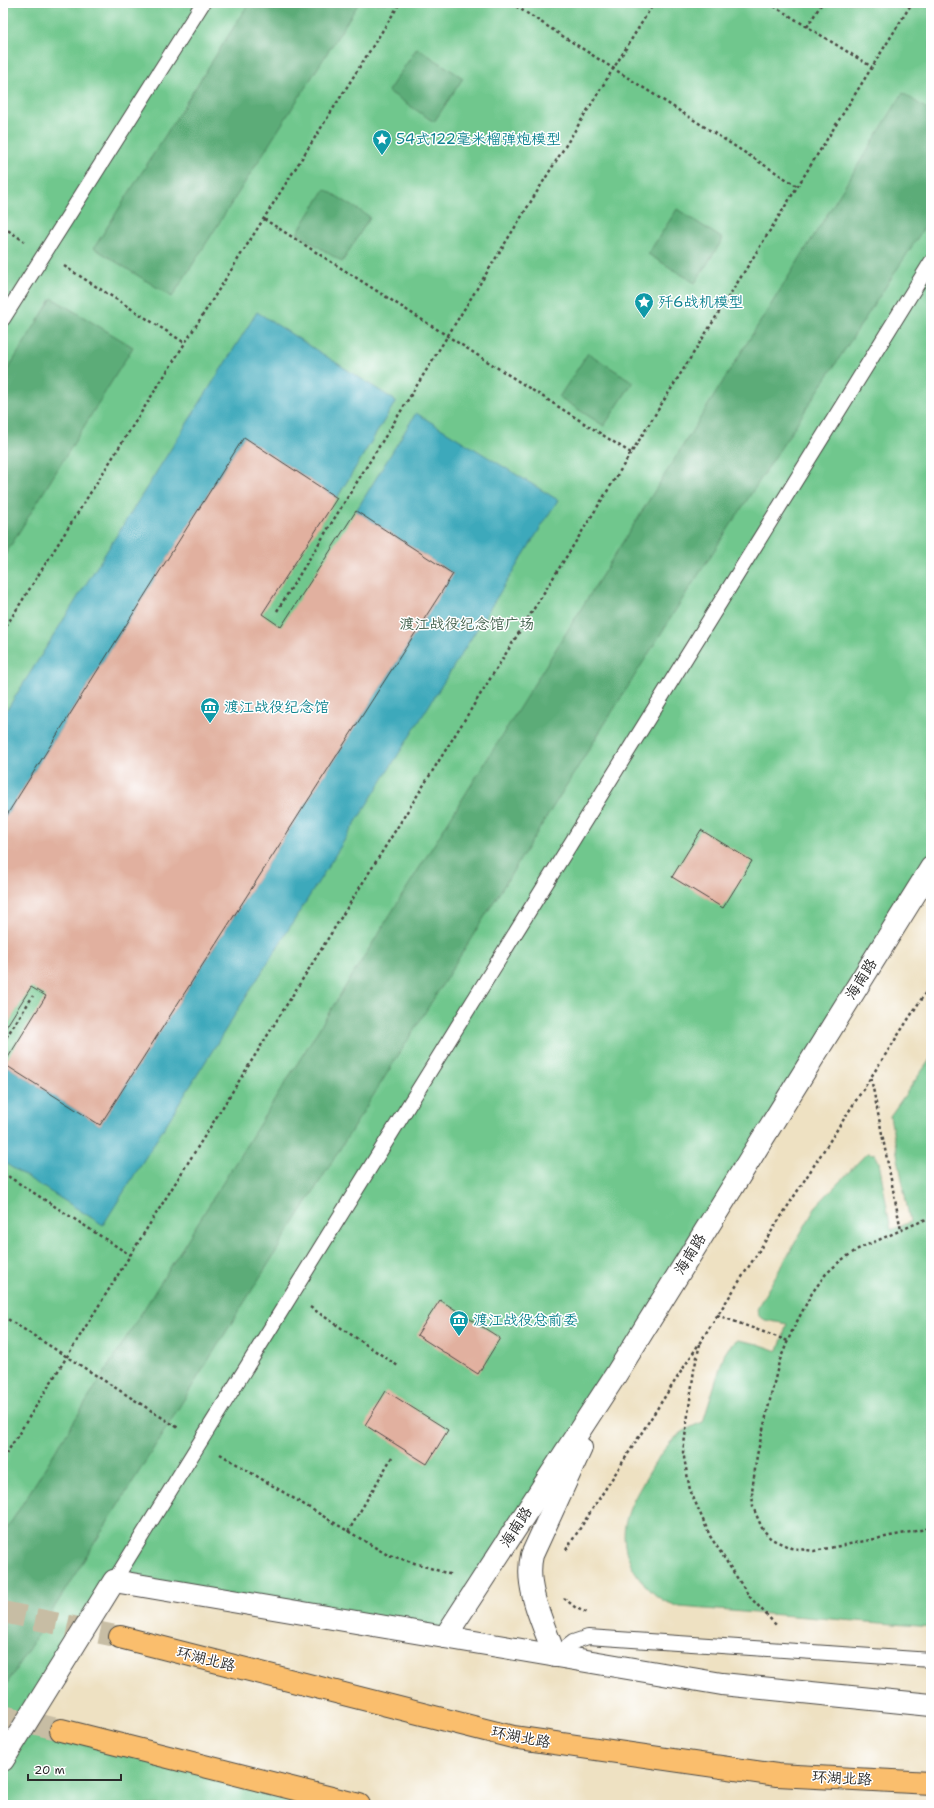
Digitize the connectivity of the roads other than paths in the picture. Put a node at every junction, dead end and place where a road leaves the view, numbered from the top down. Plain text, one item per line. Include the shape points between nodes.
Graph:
1 (203, 3) edge
2 (931, 262) edge
3 (3, 319) edge
4 (931, 868) edge
5 (615, 1376) junction
6 (114, 1581) junction
7 (120, 1637) tunnel mouth
8 (445, 1637) junction
9 (555, 1656) junction
10 (931, 1660) edge
11 (931, 1705) edge
12 (61, 1730) tunnel mouth
13 (3, 1760) edge
14 (931, 1783) edge
15 (359, 1805) edge

1 - 3 lane
2 - 6 lane
4 - 5 street, 海南路
5 - 8 street, 海南路
5 - 9 street via 531,1561 534,1596
6 - 8 street
6 - 13 street
7 - 14 main road, 环湖北路 via 513,1737 777,1775
8 - 9 street
9 - 10 lane via 573,1642 588,1637
9 - 11 street via 722,1684
12 - 15 main road

